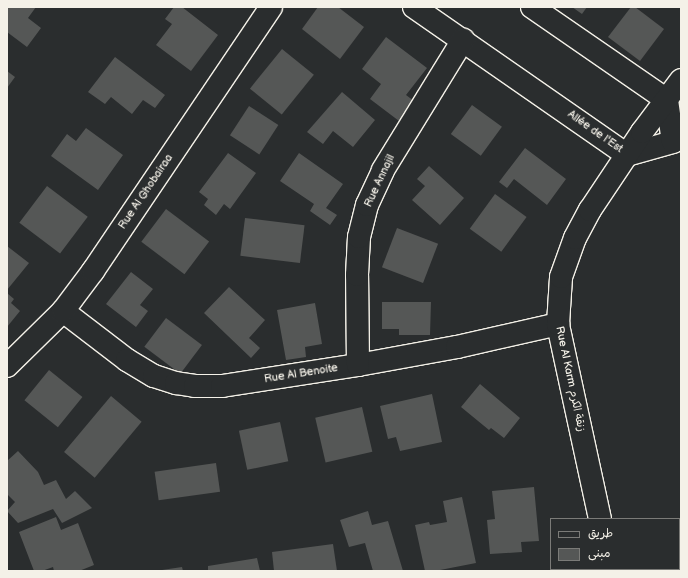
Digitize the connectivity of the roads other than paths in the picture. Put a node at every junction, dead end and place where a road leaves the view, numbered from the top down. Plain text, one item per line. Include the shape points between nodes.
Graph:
1 (271, 7) edge
2 (414, 7) edge
3 (532, 7) edge
4 (463, 40) junction
5 (681, 80) edge
6 (667, 100) junction
7 (677, 145) edge
8 (628, 154) junction
9 (63, 311) junction
10 (558, 324) junction
11 (358, 365) junction
12 (7, 366) edge
13 (600, 518) edge

1 - 9 street, Rue Al Ghobairaa
2 - 4 street, Allée de l'Est
3 - 6 street
4 - 8 street, Allée de l'Est
4 - 11 street, Rue Annajil via 383,170 367,205 358,244
5 - 6 street, Rue Al Karm زنقة الكرم
6 - 7 street, Allée de l'Est
6 - 8 street, Rue Al Karm زنقة الكرم
7 - 8 street, Allée de l'Est
8 - 10 street, Rue Al Karm زنقة الكرم via 590,210 565,261 561,277
9 - 11 street, Rue Al Benoite via 127,360 154,376 182,384 222,386
9 - 12 street, Rue Al Ghobairaa
10 - 11 street, Rue Al Benoite via 457,347
10 - 13 street, Rue Al Karm زنقة الكرم

